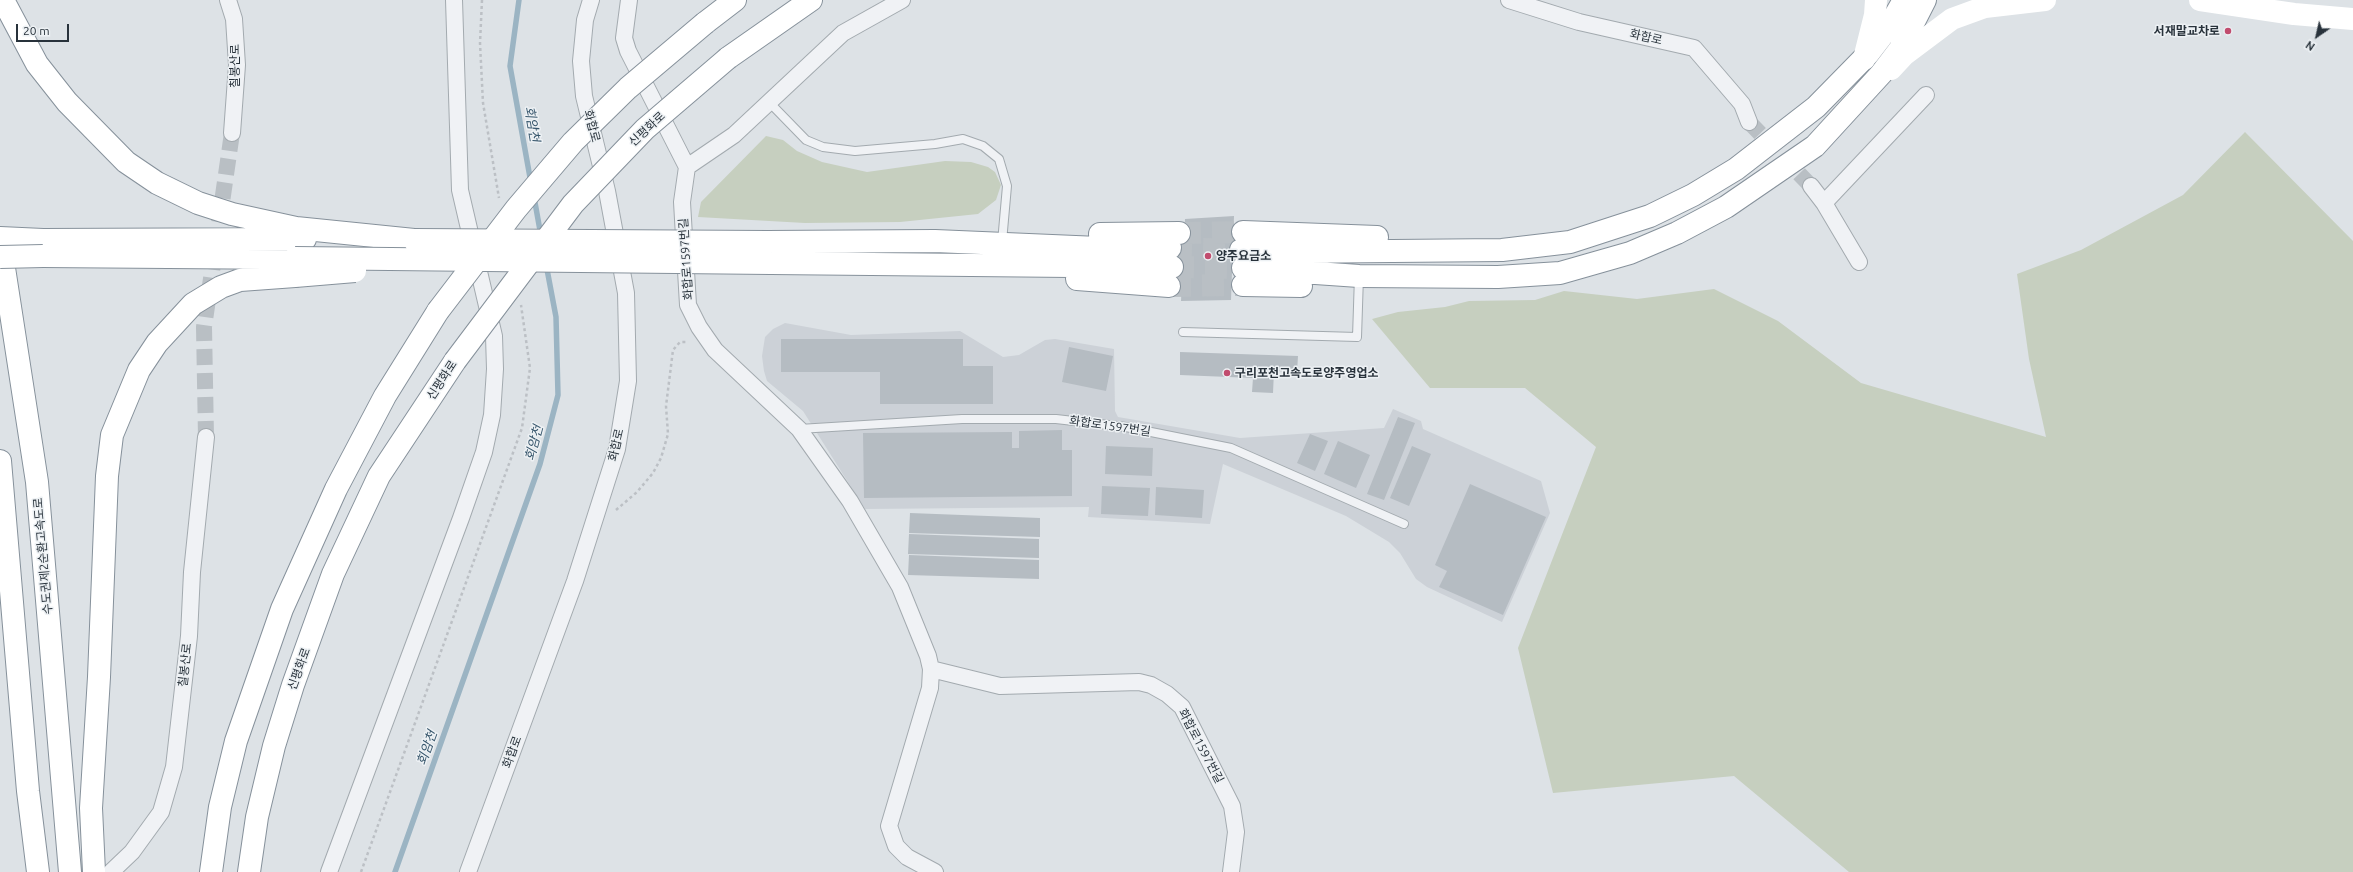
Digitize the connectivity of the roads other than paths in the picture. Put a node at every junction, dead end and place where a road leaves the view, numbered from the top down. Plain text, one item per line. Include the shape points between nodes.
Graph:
1 (3, 0) edge
2 (228, 0) edge
3 (454, 0) edge
4 (591, 0) edge
5 (629, 0) edge
6 (735, 0) edge
7 (811, 0) edge
8 (902, 0) edge
9 (1509, 0) edge
10 (1876, 0) edge
11 (1904, 0) edge
12 (1925, 0) edge
13 (2045, 0) edge
14 (2200, 0) edge
15 (2353, 19) edge
16 (1864, 59) junction
17 (1926, 95) dead end
18 (1863, 97) junction
19 (768, 101) junction
20 (1749, 122) tunnel mouth
21 (232, 133) tunnel mouth
22 (687, 167) junction
23 (1811, 186) tunnel mouth
24 (1824, 203) junction
25 (1003, 236) junction
26 (0, 238) edge
27 (0, 242) edge
28 (43, 248) junction
29 (296, 250) junction
30 (769, 253) junction
31 (0, 257) edge
32 (1859, 262) dead end
33 (1359, 282) junction
34 (1183, 332) dead end
35 (799, 429) junction
36 (206, 437) tunnel mouth
37 (0, 462) edge
38 (1404, 524) dead end
39 (931, 669) junction
40 (93, 863) edge
41 (38, 872) edge
42 (70, 872) edge
43 (111, 872) edge
44 (211, 872) edge
45 (248, 872) edge
46 (329, 872) edge
47 (468, 872) edge
48 (935, 872) edge
49 (1231, 872) edge

1 - 29 main road via 37,64 67,102 126,162 157,183 198,203 232,214
2 - 21 street, 칠봉산로 via 234,20 237,65
3 - 46 street via 460,190 494,336 492,415 484,452 463,511
4 - 47 street, 화합로 via 585,20 580,61 584,96 607,191 626,293 628,380 617,449 575,581
5 - 22 street via 624,38 628,51
6 - 44 main road, bridge via 628,88 573,142 516,209 438,311 385,396 336,489 282,609 236,741 220,807
7 - 45 main road, 신평화로, bridge via 728,58 645,129 573,204 455,361 379,476 333,574 293,685 274,746 257,817
8 - 19 street via 843,33
9 - 20 street, 화합로 via 1580,22 1694,48 1742,104
10 - 16 main road via 1875,15
11 - 16 main road via 1888,28
12 - 18 main road via 1900,49
13 - 18 main road via 1984,7 1952,19 1904,56
14 - 15 main road via 2294,14
16 - 33 main road via 1816,106 1736,169 1693,195 1650,216 1570,242 1520,248 1283,252 1242,259
17 - 24 street
18 - 33 main road via 1815,146 1726,207 1683,230 1602,262 1560,272
19 - 22 street via 734,135
19 - 25 lane via 806,140 823,146 855,151 963,139 983,146 999,159 1008,186
22 - 35 street, 화합로1597번길 via 682,202 688,305 715,350
23 - 24 street
24 - 32 street
25 - 30 main road
25 - 30 main road via 1122,249 1173,258 886,263
26 - 28 main road
27 - 42 main road, 수도권제2순환고속도로 via 37,482
28 - 29 main road
28 - 31 main road, bridge
29 - 30 main road, bridge via 487,260
29 - 30 main road, bridge via 414,240
29 - 40 main road via 240,280 221,287 193,304 157,343 139,370 112,435 107,476 91,808
33 - 34 lane via 1357,337
35 - 38 lane, 화합로1597번길 via 962,419 1056,419 1126,427 1231,448
35 - 39 street, 화합로1597번길 via 850,501 900,587
36 - 43 street, 칠봉산로 via 192,572 189,636 174,767 161,812 132,852
37 - 41 main road via 28,791
39 - 48 street, 화합로1597번길 via 930,688 889,826 896,846 907,856
39 - 49 street, 화합로1597번길 via 1000,686 1139,682 1167,694 1182,707 1232,806 1236,832

